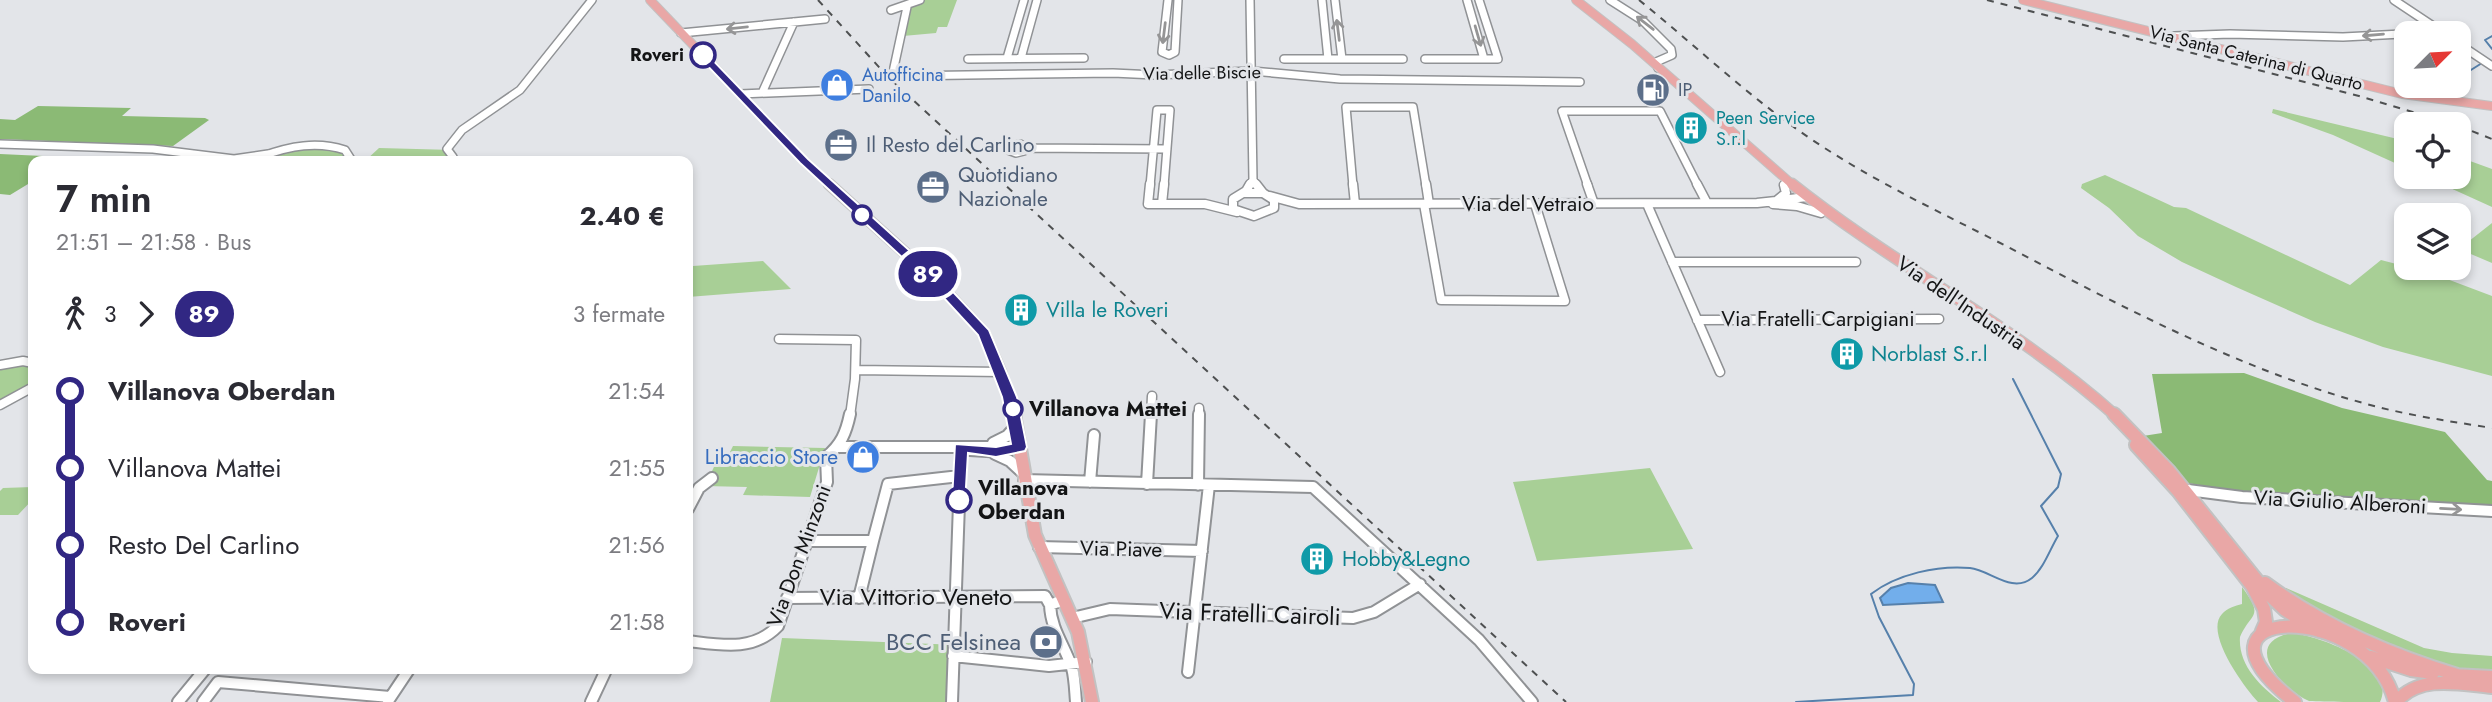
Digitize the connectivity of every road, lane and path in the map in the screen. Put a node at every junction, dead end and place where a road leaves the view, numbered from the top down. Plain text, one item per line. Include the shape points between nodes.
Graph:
1 (593, 0) edge
2 (650, 0) edge
3 (920, 0) edge
4 (1024, 0) edge
5 (1037, 0) edge
6 (1168, 0) edge
7 (1178, 0) edge
8 (1250, 0) edge
9 (1322, 0) edge
10 (1335, 0) edge
11 (1467, 0) edge
12 (1479, 0) edge
13 (1569, 0) edge
14 (1576, 0) edge
15 (1610, 0) edge
16 (2022, 0) edge
17 (2394, 0) edge
18 (907, 7) junction
19 (891, 10) dead end
20 (1167, 12) junction
21 (1178, 12) junction
22 (1471, 13) junction
23 (1483, 13) junction
24 (1020, 14) junction
25 (1033, 14) junction
26 (825, 19) dead end
27 (2426, 21) edge
28 (794, 22) junction
29 (681, 33) junction
30 (2394, 34) edge
31 (2163, 35) junction
32 (2471, 52) edge
33 (1007, 58) junction
34 (1021, 58) junction
35 (1084, 58) dead end
36 (968, 59) dead end
37 (1284, 59) dead end
38 (1328, 59) junction
39 (1342, 59) junction
40 (1403, 59) dead end
41 (1425, 59) dead end
42 (1484, 59) junction
43 (2492, 65) edge
44 (1658, 68) junction
45 (1252, 71) junction
46 (1580, 82) dead end
47 (869, 89) dead end
48 (762, 93) junction
49 (740, 94) junction
50 (2492, 106) edge
51 (0, 146) edge
52 (1026, 148) dead end
53 (1153, 149) junction
54 (1167, 149) junction
55 (268, 154) junction
56 (172, 156) edge
57 (209, 156) edge
58 (254, 156) edge
59 (263, 156) edge
60 (349, 156) edge
61 (452, 156) edge
62 (1253, 180) junction
63 (1784, 185) junction
64 (1239, 195) junction
65 (1266, 195) junction
66 (1803, 198) junction
67 (1776, 201) junction
68 (1757, 203) junction
69 (1162, 204) junction
70 (1205, 204) junction
71 (1299, 204) junction
72 (1355, 204) junction
73 (1426, 204) junction
74 (1535, 204) junction
75 (1594, 204) junction
76 (1647, 204) junction
77 (1707, 204) junction
78 (1788, 205) junction
79 (1237, 212) junction
80 (1270, 212) junction
81 (1821, 213) junction
82 (1672, 262) junction
83 (1856, 262) dead end
84 (1939, 319) dead end
85 (1697, 320) junction
86 (779, 339) dead end
87 (28, 360) edge
88 (0, 366) edge
89 (857, 370) junction
90 (1001, 372) junction
91 (1720, 372) dead end
92 (28, 391) edge
93 (1152, 396) dead end
94 (0, 405) edge
95 (1199, 408) dead end
96 (1016, 426) junction
97 (1094, 436) dead end
98 (839, 447) junction
99 (961, 447) junction
100 (1019, 447) junction
101 (986, 448) junction
102 (960, 476) junction
103 (1024, 476) junction
104 (712, 478) dead end
105 (1090, 482) junction
106 (1147, 484) junction
107 (1203, 485) junction
108 (2188, 490) junction
109 (693, 499) edge
110 (2492, 511) edge
111 (806, 541) junction
112 (873, 541) junction
113 (1039, 547) junction
114 (1202, 551) junction
115 (2248, 566) junction
116 (1420, 584) junction
117 (787, 598) junction
118 (859, 598) junction
119 (955, 599) junction
120 (1063, 600) junction
121 (1047, 601) junction
122 (1195, 611) junction
123 (1072, 618) junction
124 (2263, 631) junction
125 (2319, 631) junction
126 (693, 641) edge
127 (2364, 654) junction
128 (953, 656) junction
129 (1086, 662) junction
130 (1071, 664) junction
131 (1188, 671) dead end
132 (201, 674) edge
133 (406, 674) edge
134 (604, 674) edge
135 (2457, 675) junction
136 (2492, 677) edge
137 (2492, 687) edge
138 (388, 700) edge
139 (178, 702) edge
140 (203, 702) edge
141 (591, 702) edge
142 (952, 702) edge
143 (1076, 702) edge
144 (1091, 702) edge
145 (1532, 702) edge
146 (2295, 702) edge
147 (2395, 702) edge

1 - 61 street via 520,90 452,140 447,149
2 - 29 main road
3 - 18 street
4 - 24 street
5 - 25 street
6 - 20 street
7 - 21 street
8 - 45 street
9 - 38 street
39 -> 10 street
11 - 22 street
12 - 23 street
13 - 63 main road, Via dell'Industria
14 - 44 main road, Via dell'Industria
44 -> 15 street via 1656,62 1672,55 1671,50 1643,21
16 - 31 main road, Via Santa Caterina di Quarto
17 - 27 street
18 - 19 street
18 - 45 street, Via delle Biscie via 894,57 893,72 899,76
20 - 21 street
20 -> 21 street via 1162,52 1169,55 1175,52
22 - 23 street
22 -> 42 street
23 - 42 street via 1498,59
24 - 25 street
24 - 33 street
25 - 34 street
26 - 28 street
28 -> 29 street
28 - 48 street
29 - 49 main road
30 -> 31 street
31 - 50 main road, Via Santa Caterina di Quarto via 2402,94
32 - 43 street
33 - 34 street
33 - 36 street
34 - 35 street
37 - 38 street
38 - 39 street
39 - 40 street
41 - 42 street
44 - 66 main road, Via dell'Industria
45 - 46 street, Via delle Biscie via 1340,79
45 - 62 street
47 - 48 street
48 - 49 street
49 - 90 main road via 804,161 977,324
51 - 56 street
51 - 57 street via 141,148
52 - 53 street
53 - 54 street
53 - 54 street via 1157,110 1163,108 1170,110
53 - 69 street via 1148,204
54 - 69 street
55 - 58 street
55 - 59 street
55 - 60 street via 326,145 345,150
62 - 64 street
62 - 65 street
63 - 66 main road, Via dell'Industria
63 - 67 street via 1786,193
64 - 65 street, Via del Vetraio
64 - 70 street, Via del Vetraio
64 - 79 street via 1231,206
65 - 71 street, Via del Vetraio
65 - 80 street via 1275,204
66 - 67 street, Via del Vetraio
66 - 78 street, Via del Vetraio
66 - 81 main road, Via dell'Industria
66 - 108 main road, Via dell'Industria via 2071,379 2131,430
67 - 68 street, Via del Vetraio
68 - 77 street, Via del Vetraio
68 - 78 street, Via del Vetraio
69 - 70 street
70 - 79 street, Via del Vetraio
71 - 72 street, Via del Vetraio
71 - 80 street, Via del Vetraio
72 - 73 street, Via del Vetraio
72 - 73 street via 1346,107 1412,107
73 - 74 street, Via del Vetraio
73 - 74 street via 1441,300 1565,301
74 - 75 street, Via del Vetraio
75 - 76 street, Via del Vetraio
75 - 77 street via 1562,111 1660,111
76 - 77 street, Via del Vetraio
76 - 82 street
78 - 81 street, Via del Vetraio
79 - 80 street, Via del Vetraio via 1254,216
81 - 124 main road, Via dell'Industria via 2044,367 2122,431 2178,491 2252,586 2264,609
82 - 83 street
82 - 85 street
84 - 85 street, Via Fratelli Carpigiani
85 - 91 street
86 - 89 street, Via Don Minzoni via 856,340
87 - 88 street
89 - 90 street
89 - 98 street, Via Don Minzoni
90 - 96 main road
92 - 94 street
93 - 106 street
95 - 107 street
96 - 100 main road
96 - 101 street
97 - 105 street
98 - 99 street
98 - 111 street, Via Don Minzoni via 826,457 827,482
99 - 101 street
99 - 102 street
100 - 101 street via 1009,451
100 - 103 main road
101 - 103 street via 1010,461
102 - 112 street via 888,484
102 - 119 street
103 - 105 street
103 - 113 main road
104 - 109 street
105 - 106 street
106 - 107 street
107 - 114 street
107 - 116 street via 1313,487
108 -> 110 street, Via Giulio Alberoni
108 - 115 main road, Via dell'Industria
111 - 112 street
111 - 117 street, Via Don Minzoni
112 - 118 street
113 - 114 street, Via Piave
113 - 120 main road
114 - 122 street
115 - 125 main road, Via dell'Industria via 2276,603
115 - 135 main road via 2301,609 2394,654
116 - 122 street, Via Fratelli Cairoli via 1374,612 1353,618
116 - 145 street via 1494,656
117 - 118 street, Via Vittorio Veneto
117 - 126 street, Via Don Minzoni via 778,626 760,642 740,646
118 - 119 street, Via Vittorio Veneto
119 - 121 street, Via Vittorio Veneto
119 - 128 street
120 - 121 street, Via Vittorio Veneto
120 - 123 main road
121 - 130 street
122 - 123 street, Via Fratelli Cairoli via 1110,609
122 - 131 street
123 - 129 main road
124 - 125 main road via 2286,625
124 - 146 main road via 2256,638 2254,658 2270,682
125 - 127 main road
127 - 135 main road via 2411,670
127 - 147 main road via 2391,684
128 - 130 street
128 - 142 street
129 - 130 street
129 - 144 main road
130 - 143 street
132 - 139 street
133 - 138 street
134 - 141 street
135 - 136 main road
137 - 147 main road via 2424,685 2401,693
138 - 140 street via 218,682

